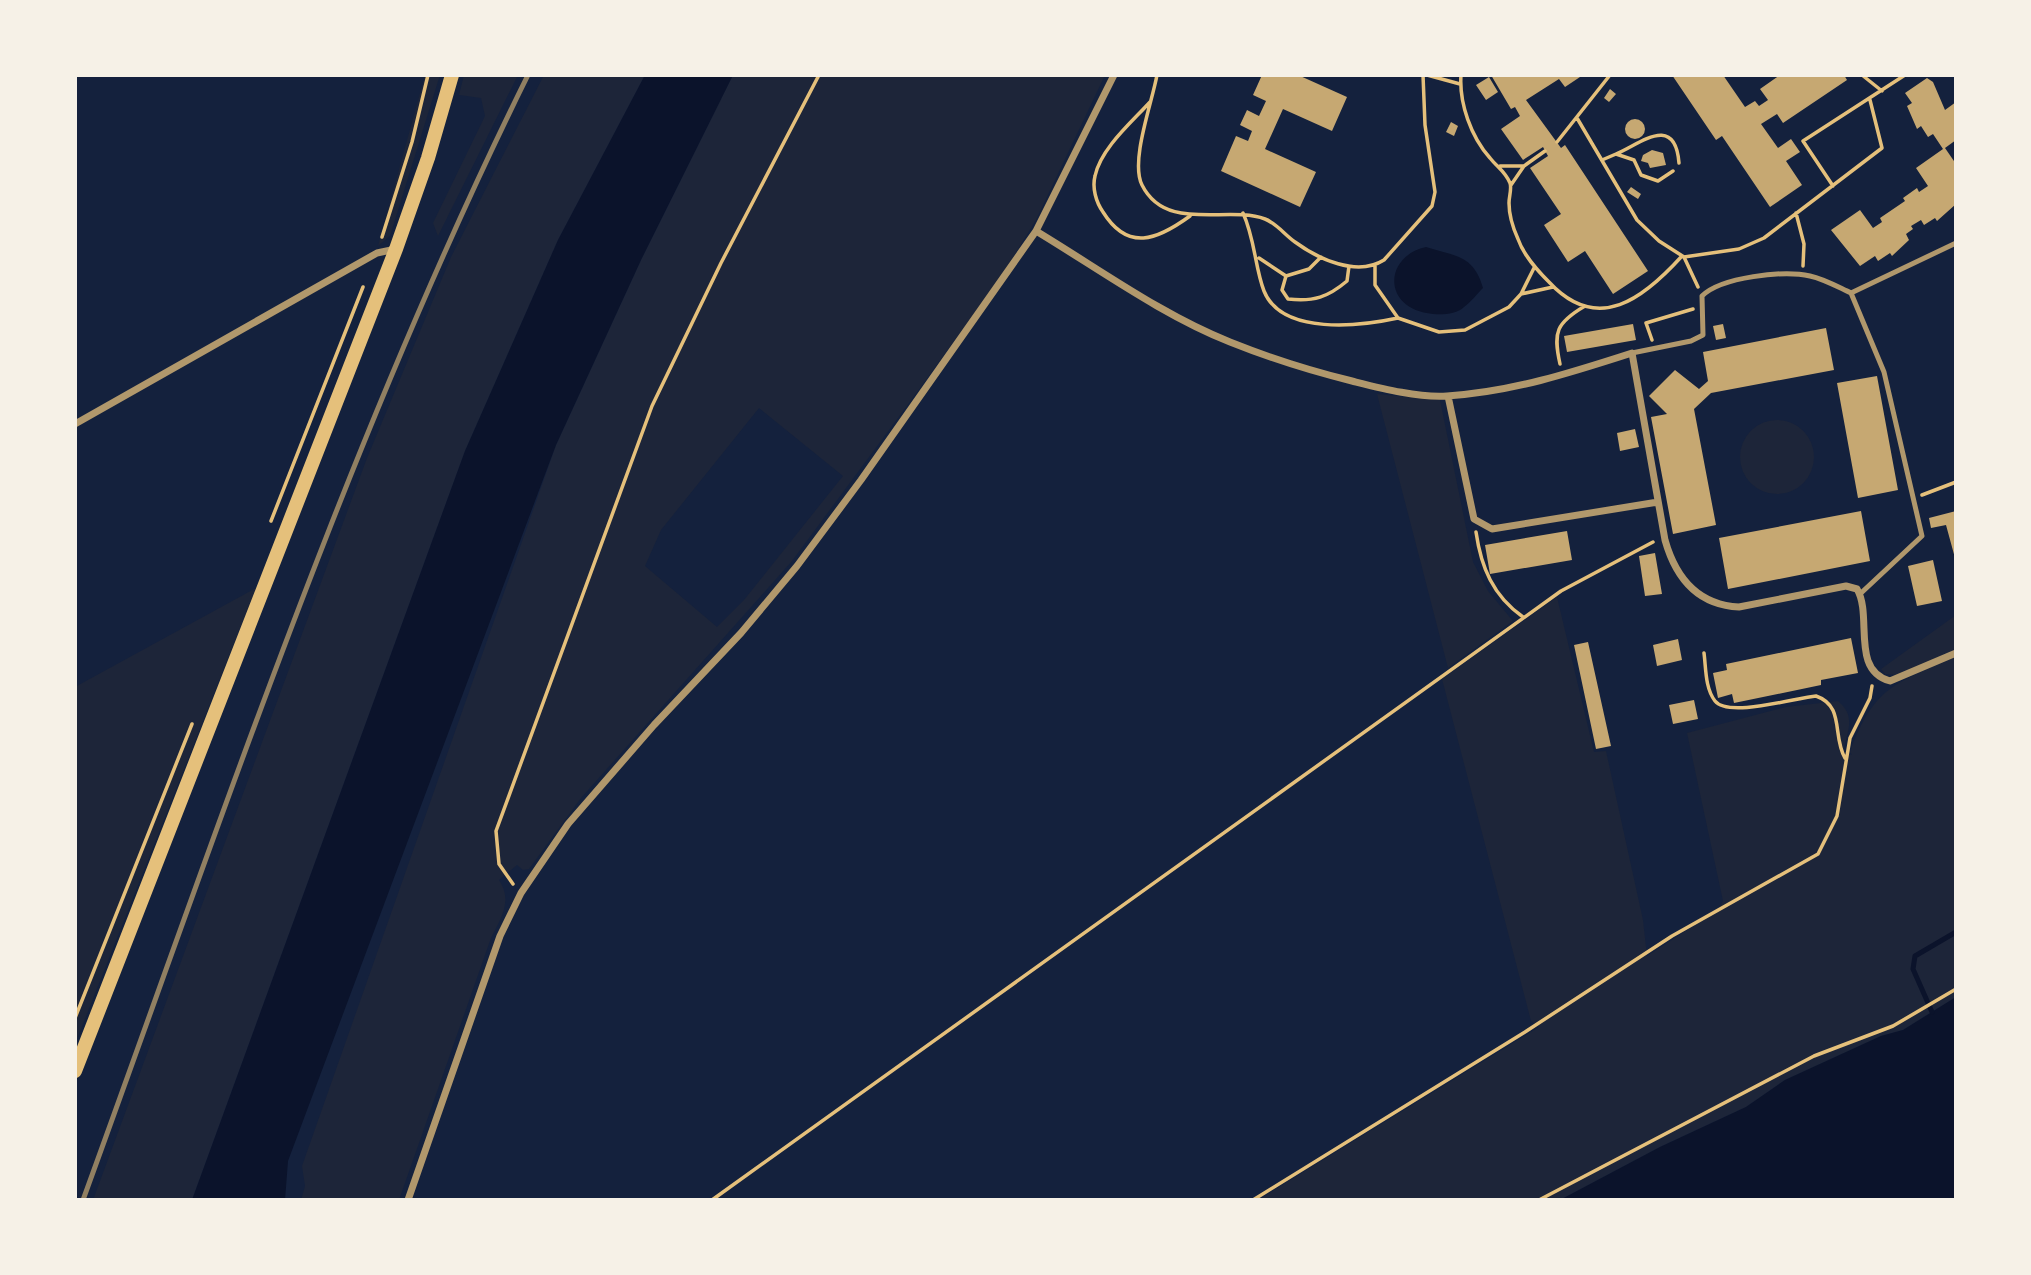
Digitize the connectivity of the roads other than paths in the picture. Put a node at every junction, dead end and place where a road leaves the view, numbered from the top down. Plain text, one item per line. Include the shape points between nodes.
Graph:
1 (452, 75) edge
2 (1114, 75) edge
3 (1036, 231) junction
4 (1956, 243) edge
5 (396, 249) junction
6 (1852, 293) junction
7 (1633, 354) junction
8 (1448, 396) junction
9 (75, 424) edge
10 (1658, 502) junction
11 (1860, 594) junction
12 (1956, 653) edge
13 (76, 1065) edge
14 (408, 1200) edge

1 - 5 main road
2 - 3 street
3 - 8 street via 1161,307 1229,342 1368,385
3 - 14 street via 797,566 568,824 521,893 500,936
4 - 6 lane
5 - 9 street via 377,253
5 - 13 main road
6 - 7 lane via 1803,275 1727,283 1702,296 1703,335
6 - 11 lane via 1884,372 1922,536
7 - 8 street via 1501,391
7 - 10 street
8 - 10 street via 1475,519 1492,529
10 - 11 street via 1674,564 1694,593 1723,606 1739,607 1846,586
11 - 12 street via 1867,655 1874,673 1889,681 1902,678

